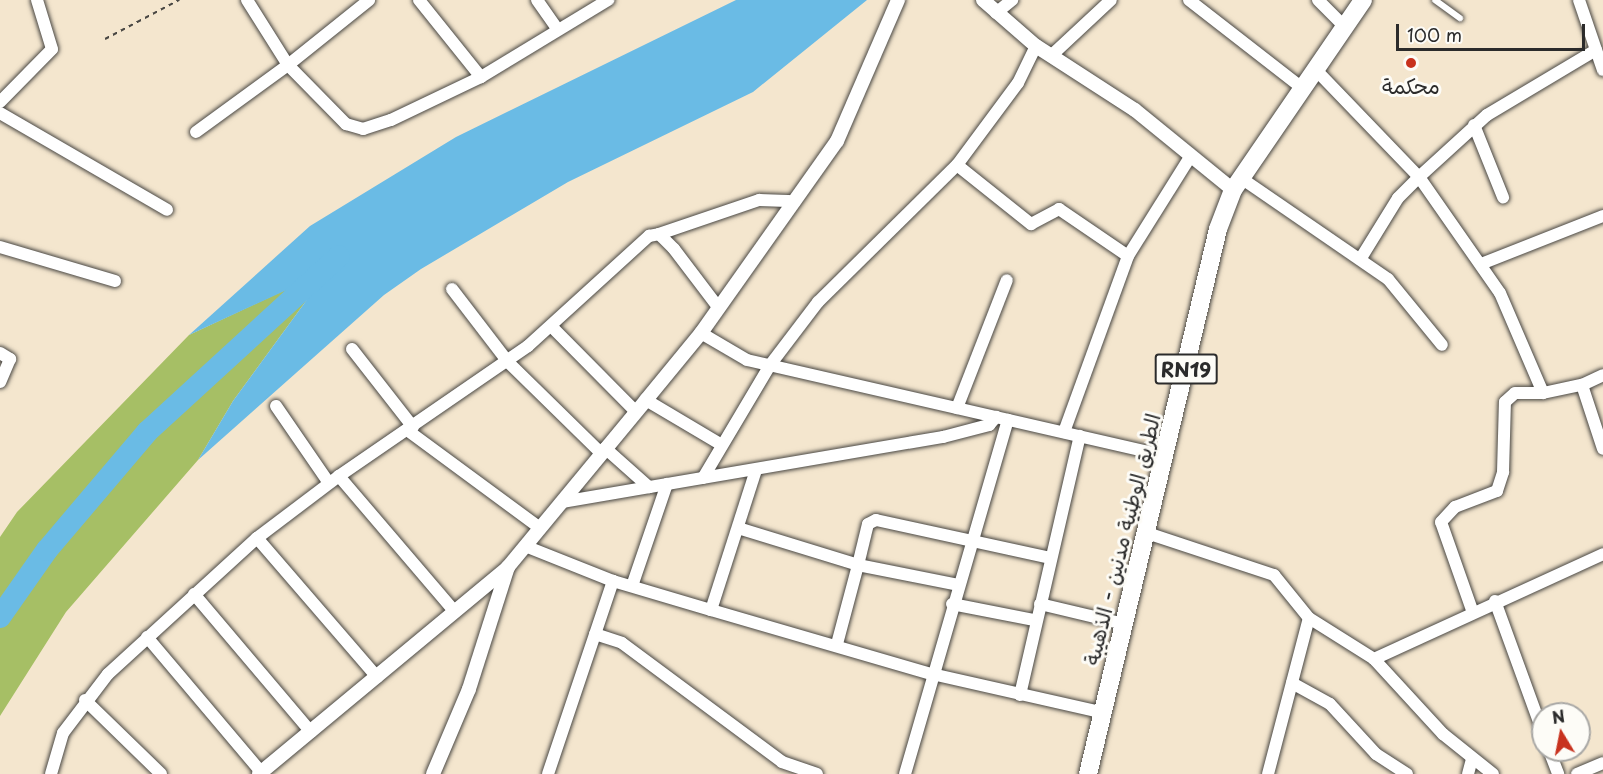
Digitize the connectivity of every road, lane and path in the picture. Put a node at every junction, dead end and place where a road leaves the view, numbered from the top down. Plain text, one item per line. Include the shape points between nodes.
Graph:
1 (37, 0) edge
2 (179, 0) edge
3 (247, 0) edge
4 (369, 0) edge
5 (419, 0) edge
6 (537, 0) edge
7 (608, 0) edge
8 (898, 0) edge
9 (983, 0) edge
10 (1012, 0) edge
11 (1111, 0) edge
12 (1189, 0) edge
13 (1318, 0) edge
14 (1363, 0) edge
15 (1435, 0) edge
16 (1579, 0) edge
17 (996, 13) junction
18 (1460, 18) dead end
19 (1344, 26) junction
20 (557, 29) junction
21 (105, 39) dead end
22 (1036, 46) junction
23 (1596, 50) junction
24 (1053, 54) junction
25 (288, 65) junction
26 (1316, 70) junction
27 (1603, 70) edge
28 (481, 77) junction
29 (1302, 88) junction
30 (0, 102) edge
31 (0, 113) edge
32 (1474, 125) junction
33 (196, 132) dead end
34 (1190, 157) junction
35 (957, 165) junction
36 (1419, 177) junction
37 (1237, 184) junction
38 (1503, 197) dead end
39 (795, 201) junction
40 (167, 210) dead end
41 (1603, 216) edge
42 (659, 234) junction
43 (0, 247) edge
44 (1128, 256) junction
45 (1361, 258) junction
46 (1482, 264) junction
47 (115, 280) dead end
48 (1007, 280) dead end
49 (452, 289) dead end
50 (718, 307) junction
51 (552, 327) junction
52 (701, 333) junction
53 (1442, 345) dead end
54 (352, 349) dead end
55 (0, 353) edge
56 (508, 362) junction
57 (770, 365) junction
58 (1603, 375) edge
59 (0, 382) edge
60 (1582, 385) junction
61 (1543, 393) junction
62 (646, 400) junction
63 (276, 406) dead end
64 (957, 408) junction
65 (636, 412) junction
66 (1002, 418) junction
67 (410, 429) junction
68 (1064, 432) junction
69 (1080, 436) junction
70 (720, 444) junction
71 (1603, 449) edge
72 (603, 451) junction
73 (1166, 456) junction
74 (756, 470) junction
75 (703, 478) junction
76 (334, 480) junction
77 (667, 484) junction
78 (649, 487) junction
79 (562, 502) junction
80 (540, 528) junction
81 (738, 528) junction
82 (1147, 533) junction
83 (257, 538) junction
84 (971, 543) junction
85 (525, 546) junction
86 (1603, 554) edge
87 (1050, 558) junction
88 (858, 565) junction
89 (508, 567) junction
90 (613, 581) junction
91 (958, 585) junction
92 (632, 586) junction
93 (194, 594) junction
94 (1494, 601) junction
95 (952, 604) junction
96 (1040, 604) junction
97 (711, 610) junction
98 (1472, 610) junction
99 (455, 612) junction
100 (1309, 618) junction
101 (1035, 620) junction
102 (1124, 624) junction
103 (595, 634) junction
104 (147, 637) junction
105 (837, 644) junction
106 (1374, 659) junction
107 (932, 674) junction
108 (377, 677) junction
109 (1292, 683) junction
110 (1020, 695) junction
111 (85, 700) junction
112 (1531, 702) edge
113 (1101, 712) junction
114 (311, 732) junction
115 (1472, 759) junction
116 (1603, 763) edge
117 (260, 773) edge
118 (51, 774) edge
119 (161, 774) edge
120 (433, 774) edge
121 (548, 774) edge
122 (817, 774) edge
123 (905, 774) edge
124 (1088, 774) edge
125 (1268, 774) edge
126 (1407, 774) edge
127 (1468, 774) edge
128 (1493, 774) edge
129 (1577, 774) edge

1 - 30 street via 51,50
2 - 21 path
3 - 25 street
4 - 25 street
5 - 28 street
6 - 20 street
7 - 20 street
8 - 39 street via 849,117
9 - 17 street
10 - 17 street
11 - 24 street
12 - 29 street
13 - 19 street
14 - 19 main road, الطريق الوطنية مدنين - الذهيبة / RN19
15 - 18 lane
16 - 23 street
17 - 22 street
19 - 26 main road, الطريق الوطنية مدنين - الذهيبة / RN19
20 - 28 street
22 - 24 street
22 - 35 street via 1018,83
23 - 27 street
23 - 32 street
24 - 34 street via 1135,110
25 - 28 street via 346,124 363,129 434,102
25 - 33 street
26 - 29 main road, الطريق الوطنية مدنين - الذهيبة / RN19
26 - 36 street
29 - 37 main road, الطريق الوطنية مدنين - الذهيبة / RN19
31 - 40 street
32 - 36 street
32 - 38 street
34 - 37 street
34 - 44 street
35 - 44 street via 1031,224 1059,209
35 - 57 street via 834,284
36 - 45 street via 1398,198
36 - 46 street
37 - 45 street
37 - 73 main road, الطريق الوطنية مدنين - الذهيبة / RN19 via 1218,229
39 - 42 street via 759,200
39 - 50 street
41 - 46 street
42 - 50 street
42 - 51 street via 649,236
43 - 47 street
44 - 68 street
45 - 53 street via 1406,297
46 - 61 street via 1516,323
48 - 64 street
49 - 56 street
50 - 52 street
51 - 56 street
51 - 65 street
52 - 57 street via 747,360
52 - 62 street
54 - 67 street
55 - 59 street via 10,359
56 - 67 street
56 - 72 street
57 - 64 street
57 - 70 street
58 - 60 street
60 - 61 street
60 - 71 street
61 - 98 street via 1515,393 1506,402 1497,491 1455,507 1441,522
62 - 65 street
62 - 70 street
63 - 76 street
64 - 66 street
65 - 72 street
66 - 68 street
66 - 74 street via 943,437
66 - 84 street
67 - 76 street
67 - 80 street
68 - 69 street
69 - 73 street
69 - 87 street
70 - 75 street
72 - 78 street
72 - 79 street
73 - 82 main road, الطريق الوطنية مدنين - الذهيبة / RN19
74 - 75 street
74 - 81 street
75 - 77 street
76 - 83 street
76 - 99 street
77 - 78 street
77 - 92 street
78 - 79 street
79 - 80 street
80 - 85 street
81 - 88 street
81 - 97 street
82 - 100 street via 1274,575
82 - 102 main road, الطريق الوطنية مدنين - الذهيبة / RN19
83 - 93 street
83 - 108 street
84 - 87 street
84 - 88 street via 876,520 868,524
84 - 91 street
85 - 89 street
85 - 90 street
86 - 94 street
87 - 96 street
88 - 91 street
88 - 105 street
89 - 99 street
89 - 120 street via 469,689
90 - 92 street
90 - 103 street
91 - 95 street
92 - 97 street
93 - 104 street
93 - 114 street
94 - 98 street
94 - 112 street
95 - 101 street
95 - 107 street
96 - 101 street
96 - 102 street
97 - 105 street
98 - 106 street
99 - 108 street
100 - 106 street
100 - 109 street
101 - 110 street
102 - 113 main road, الطريق الوطنية مدنين - الذهيبة / RN19
103 - 121 street
103 - 122 street via 622,643 783,762
104 - 111 street
104 - 117 street
105 - 107 street
106 - 115 street
107 - 110 street
107 - 123 street
108 - 114 street
109 - 125 street
109 - 126 street via 1330,704 1376,754
110 - 113 street
111 - 118 street via 63,733
111 - 119 street
113 - 124 main road, الطريق الوطنية مدنين - الذهيبة / RN19
114 - 117 street
115 - 127 street
115 - 128 street
116 - 129 street

